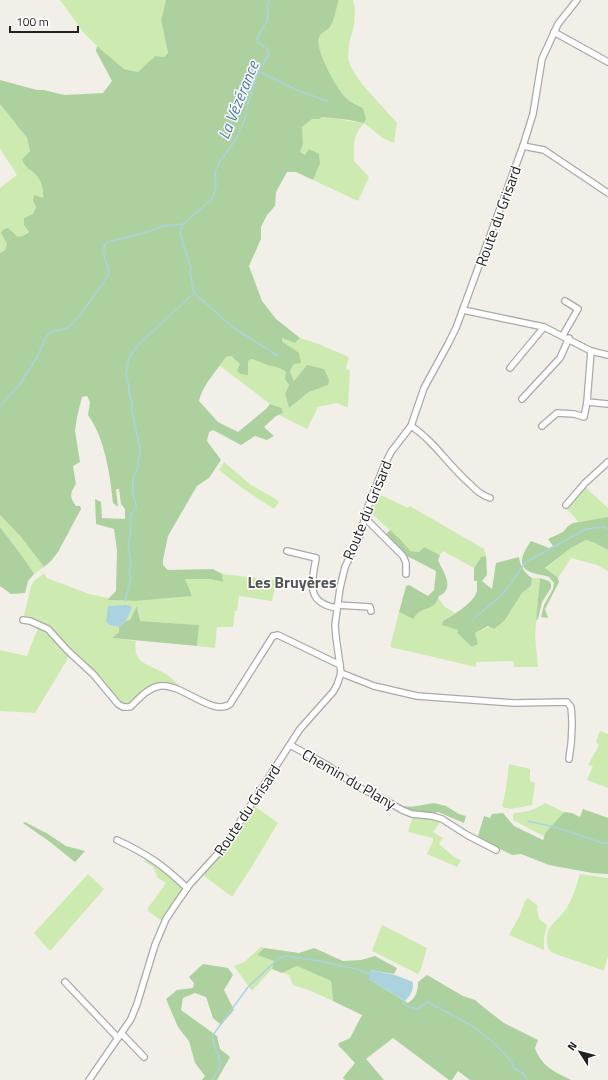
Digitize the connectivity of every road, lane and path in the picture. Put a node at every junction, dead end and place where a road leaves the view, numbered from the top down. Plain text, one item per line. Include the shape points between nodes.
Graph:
1 (577, 0) edge
2 (554, 32) junction
3 (608, 62) edge
4 (523, 146) junction
5 (608, 193) edge
6 (565, 301) dead end
7 (463, 310) junction
8 (544, 327) junction
9 (563, 335) junction
10 (569, 338) junction
11 (591, 351) junction
12 (608, 355) edge
13 (510, 368) dead end
14 (522, 399) dead end
15 (587, 402) junction
16 (608, 404) edge
17 (411, 426) junction
18 (542, 426) dead end
19 (608, 462) edge
20 (490, 498) dead end
21 (566, 505) dead end
22 (365, 518) junction
23 (287, 551) dead end
24 (406, 574) dead end
25 (337, 607) junction
26 (371, 611) dead end
27 (23, 620) dead end
28 (340, 665) junction
29 (341, 673) junction
30 (290, 745) junction
31 (569, 759) dead end
32 (117, 840) dead end
33 (496, 850) dead end
34 (187, 888) junction
35 (65, 982) dead end
36 (120, 1036) junction
37 (144, 1057) dead end
38 (89, 1080) edge

1 - 2 street, Route du Grisard
2 - 3 street
2 - 4 street, Route du Grisard via 542,59 533,114
4 - 5 street via 544,150
4 - 7 street, Route du Grisard
6 - 9 street via 578,310
7 - 8 street
7 - 17 street, Route du Grisard via 424,388
8 - 9 street
8 - 13 street
9 - 10 street
10 - 11 street
10 - 14 street via 560,358
11 - 12 street
11 - 15 street
15 - 16 street
15 - 18 street via 584,417 557,413
17 - 20 street via 432,443 458,474 483,496
17 - 22 street, Route du Grisard via 387,459
19 - 21 street
22 - 24 street via 403,556
22 - 25 street, Route du Grisard via 359,538 345,567
23 - 25 street via 316,558 313,593 321,603
25 - 26 street via 370,607
25 - 28 street, Route du Grisard via 335,631
27 - 28 street via 48,629 123,707 130,707 154,688 169,686 216,707 226,707 273,636 278,635
28 - 29 street, Route du Grisard
29 - 30 street, Route du Grisard via 333,692 305,722
29 - 31 street via 374,686 417,696 515,703 567,702 571,707 572,727
30 - 33 street, Chemin du Plany via 328,765 358,787 402,810 442,818
30 - 34 street, Route du Grisard via 223,848
32 - 34 street via 158,862
34 - 36 street, Route du Grisard via 160,932 134,1012
35 - 36 street
36 - 37 street
36 - 38 street, Route du Grisard

